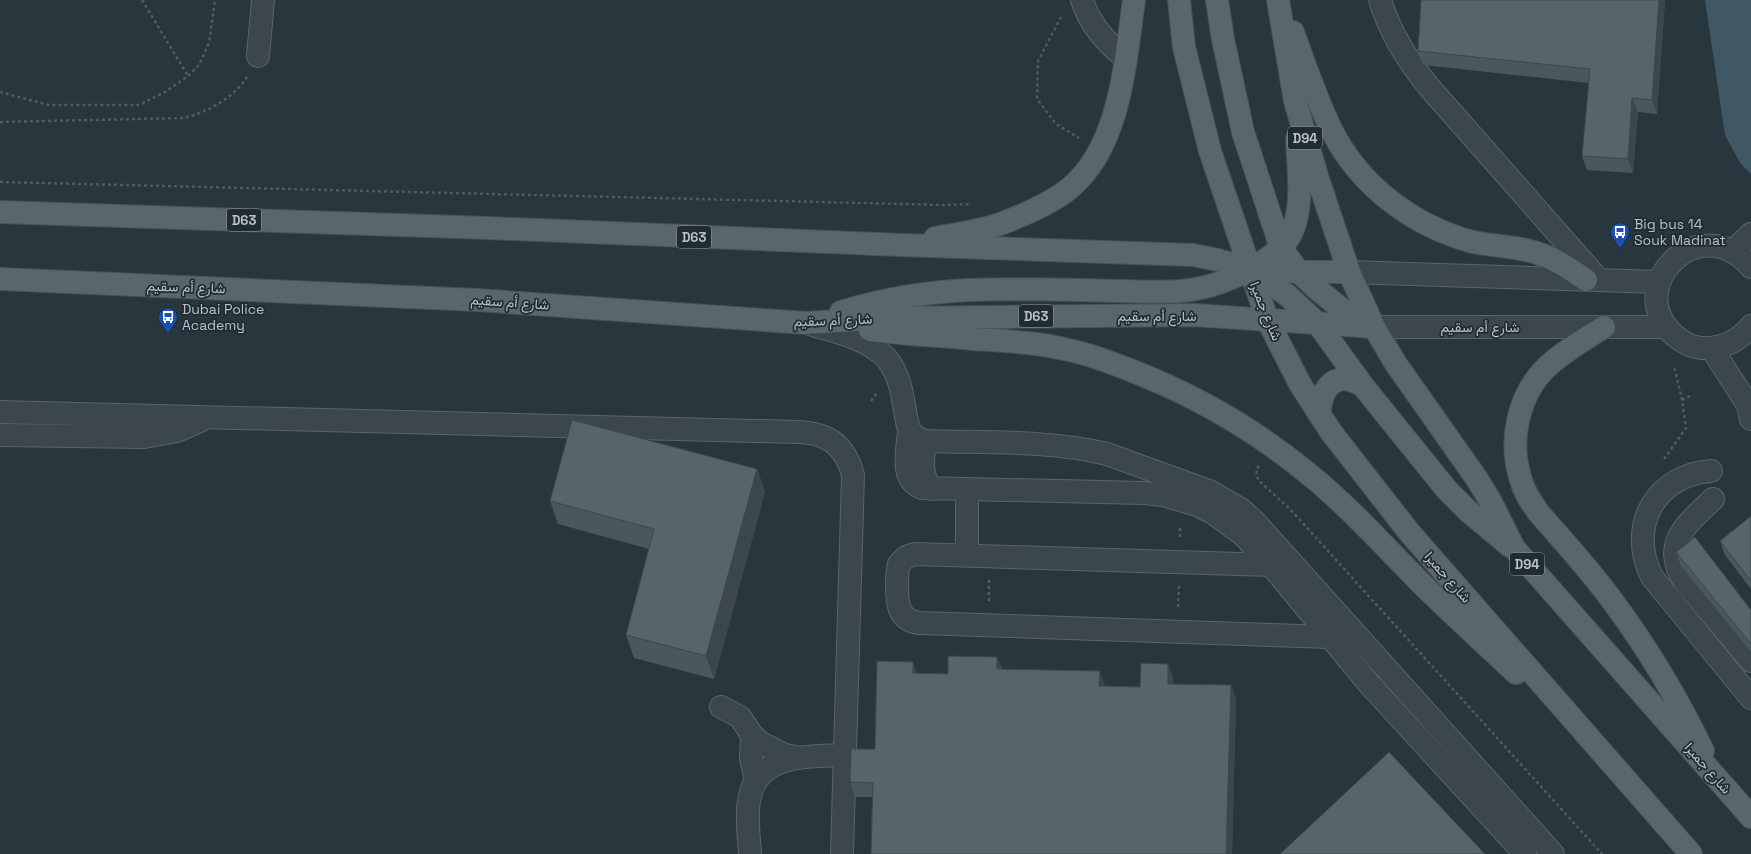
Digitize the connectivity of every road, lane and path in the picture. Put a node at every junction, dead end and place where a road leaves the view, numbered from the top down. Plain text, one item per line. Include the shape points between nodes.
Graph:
1 (142, 0) edge
2 (215, 0) edge
3 (263, 0) edge
4 (1082, 0) edge
5 (1134, 0) edge
6 (1179, 0) edge
7 (1216, 0) edge
8 (1279, 0) edge
9 (1380, 0) edge
10 (1064, 12) dead end
11 (258, 56) joint
12 (1126, 59) junction
13 (188, 76) junction
14 (0, 92) edge
15 (1295, 101) junction
16 (0, 122) edge
17 (1076, 145) dead end
18 (0, 182) edge
19 (975, 204) dead end
20 (0, 212) edge
21 (1742, 242) edge
22 (901, 245) junction
23 (1281, 248) junction
24 (1751, 267) edge
25 (1249, 269) junction
26 (1299, 272) junction
27 (1349, 272) junction
28 (0, 280) edge
29 (1593, 280) junction
30 (1659, 282) junction
31 (1267, 320) junction
32 (806, 323) junction
33 (1318, 324) junction
34 (1374, 326) junction
35 (1751, 326) edge
36 (1604, 327) junction
37 (1666, 327) junction
38 (1712, 348) junction
39 (1362, 385) junction
40 (1692, 395) dead end
41 (1682, 400) dead end
42 (3, 412) edge
43 (1319, 414) junction
44 (207, 417) junction
45 (1751, 419) edge
46 (0, 435) edge
47 (28, 436) junction
48 (917, 436) junction
49 (1276, 448) junction
50 (1711, 471) dead end
51 (967, 489) junction
52 (1714, 499) dead end
53 (1514, 548) junction
54 (967, 555) junction
55 (1271, 565) junction
56 (1331, 637) junction
57 (1751, 661) edge
58 (1751, 698) edge
59 (721, 707) dead end
60 (752, 735) junction
61 (844, 755) junction
62 (797, 757) junction
63 (1610, 762) junction
64 (1715, 775) junction
65 (756, 782) junction
66 (1751, 817) edge
67 (750, 854) edge
68 (842, 854) edge
69 (1525, 854) edge
70 (1553, 854) edge
71 (1602, 854) edge
72 (1691, 854) edge

1 - 13 path
2 - 13 path via 209,43 199,65
3 - 11 street
4 - 12 street via 1094,27 1107,43
5 - 12 main road
6 - 25 main road, شارع جميرا via 1184,48 1210,151
7 - 23 main road via 1243,132
8 - 15 main road, D94
8 - 29 main road via 1332,131 1365,178 1385,197 1427,225 1450,235 1474,242 1530,251 1560,262
9 - 29 street via 1396,41 1411,65
10 - 17 path via 1038,61 1037,99 1056,124 1081,139
11 - 16 path via 246,79 235,92 198,115 183,118
12 - 22 main road via 1114,115 1106,138 1085,173 1070,188 1052,200 1002,223
13 - 14 path via 165,92 138,105 49,105
15 - 23 main road via 1297,216 1291,233
15 - 27 main road, D94
18 - 19 path
20 - 22 main road, D63
21 - 24 street via 1743,258
21 - 30 street via 1689,250 1676,258
22 - 25 main road, D63 via 1193,255
23 - 25 main road
23 - 26 main road
25 - 26 main road
25 - 31 main road, شارع جميرا
25 - 32 main road via 1223,282 1194,290 1010,289 927,293 875,302
25 - 33 main road via 1287,295
26 - 27 main road
26 - 34 main road via 1343,310
27 - 29 street
27 - 34 main road, شارع جميرا / D94
28 - 32 main road, شارع أم سقيم / D63 via 477,300
29 - 30 street
30 - 37 street via 1659,313
31 - 32 main road, شارع أم سقيم / D63 via 1195,315 887,318
31 - 33 main road, شارع أم سقيم / D63
31 - 43 main road, شارع جميرا via 1300,384
32 - 48 street via 860,340 887,360 894,369
32 - 49 main road via 1027,343 1079,352 1172,387 1243,425
33 - 34 main road, شارع أم سقيم / D63
33 - 39 main road
34 - 36 street, شارع أم سقيم
34 - 53 main road, شارع جميرا / D94 via 1396,364 1477,480
35 - 38 street via 1743,336 1728,345
36 - 37 street, شارع أم سقيم
36 - 64 main road via 1562,354 1536,380 1520,412 1516,429 1516,464 1528,497 1538,512 1609,597 1643,643 1693,730
37 - 38 street via 1681,341 1696,347
38 - 45 street via 1748,405
39 - 43 main road via 1347,379 1336,381 1325,389
39 - 53 main road via 1447,490 1468,511
40 - 41 path
42 - 44 street
42 - 47 street
43 - 63 main road, شارع جميرا via 1409,532
44 - 47 street via 177,431 144,437
44 - 61 street via 812,432 825,437 837,444 850,464 852,475
46 - 47 street
48 - 51 street via 908,475 916,486 931,489
48 - 70 street via 1091,450 1209,491 1226,500 1255,522
49 - 63 main road via 1338,501 1434,596
49 - 71 path via 1256,469 1258,480 1300,521
50 - 58 street via 1677,480 1659,495 1645,523 1643,554 1652,576
51 - 54 street
51 - 55 street via 1144,493 1181,499 1228,522
52 - 57 street via 1681,532 1675,550 1675,561 1685,582
53 - 64 main road, شارع جميرا / D94
54 - 55 street
54 - 56 street via 915,554 902,560 897,569 897,600 902,614 918,623
55 - 56 street
56 - 69 street via 1414,735
59 - 60 street via 740,718
60 - 62 street via 761,744 773,750
60 - 65 street via 751,758
61 - 62 street
61 - 68 street
62 - 65 street via 774,764
63 - 72 main road, شارع جميرا
64 - 66 main road, شارع جميرا / D94
65 - 67 street via 749,801

